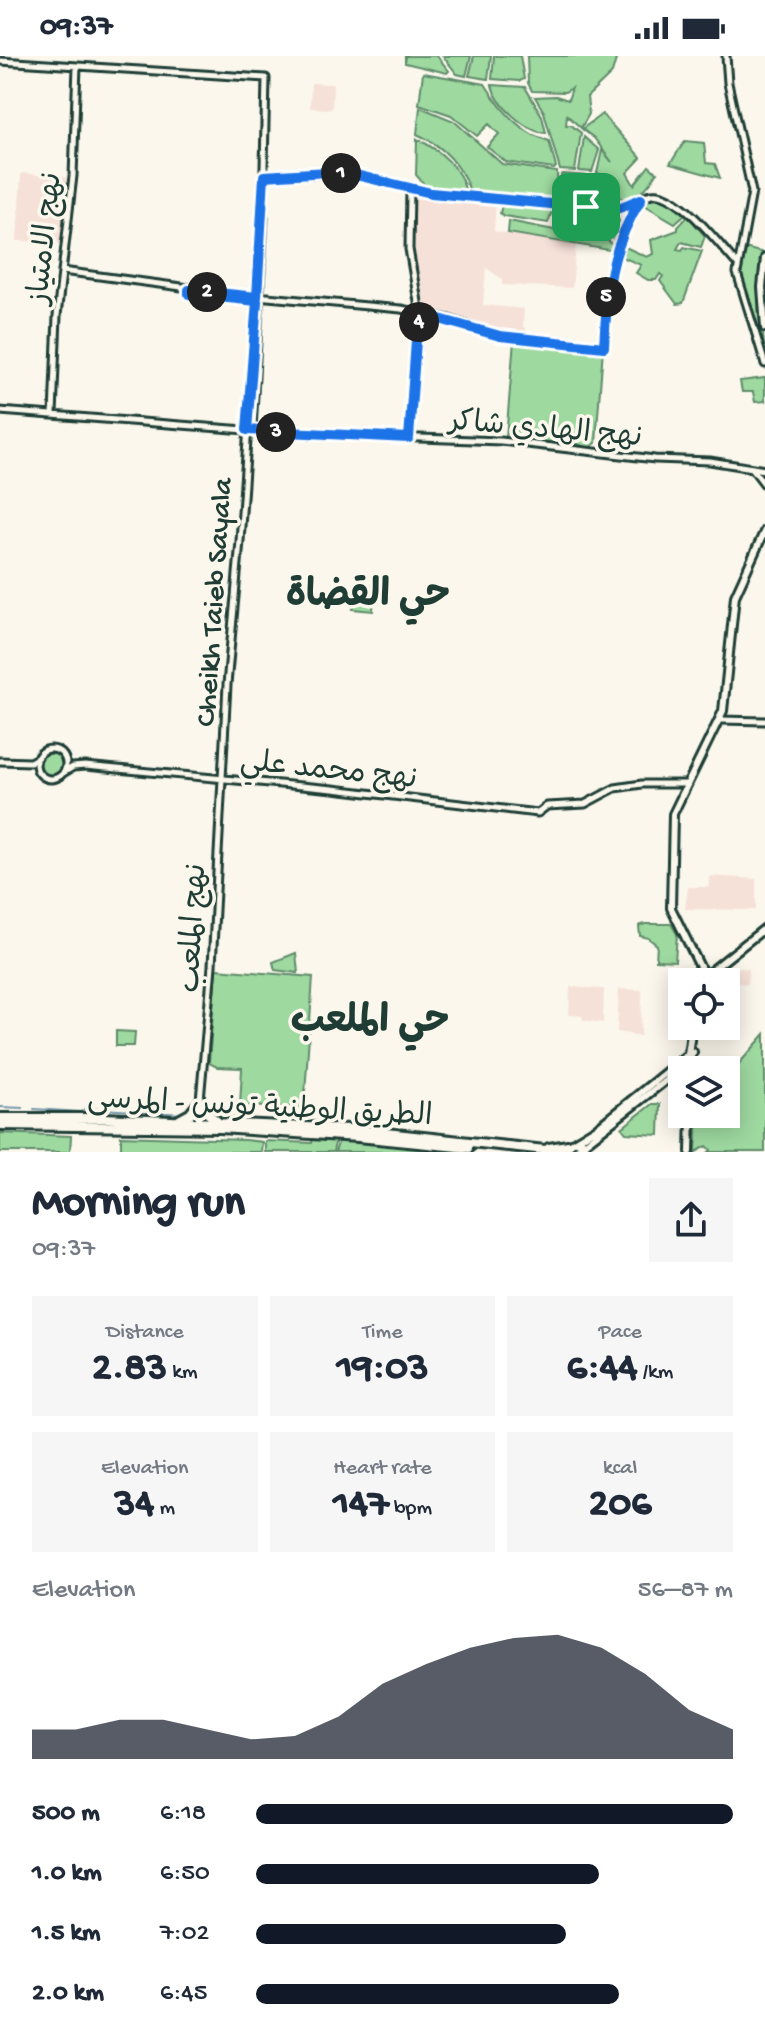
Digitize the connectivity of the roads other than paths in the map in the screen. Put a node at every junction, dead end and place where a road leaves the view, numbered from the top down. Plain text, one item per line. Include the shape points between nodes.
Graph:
1 (726, 56) edge
2 (0, 61) edge
3 (77, 66) junction
4 (264, 176) junction
5 (410, 190) junction
6 (641, 199) junction
7 (765, 258) edge
8 (737, 264) junction
9 (62, 271) junction
10 (259, 299) junction
11 (418, 313) junction
12 (765, 328) edge
13 (765, 364) edge
14 (0, 411) edge
15 (53, 415) junction
16 (250, 430) junction
17 (409, 438) junction
18 (752, 468) junction
19 (765, 470) edge
20 (765, 485) edge
21 (764, 535) edge
22 (720, 720) junction
23 (765, 721) edge
24 (65, 757) junction
25 (38, 758) junction
26 (0, 761) edge
27 (22, 762) junction
28 (77, 766) junction
29 (40, 772) junction
30 (63, 773) junction
31 (223, 778) junction
32 (687, 784) junction
33 (765, 928) edge
34 (693, 950) junction
35 (697, 959) junction
36 (715, 966) junction
37 (699, 968) edge
38 (699, 968) edge
39 (712, 968) edge
40 (668, 1079) edge
41 (201, 1106) junction
42 (0, 1118) edge
43 (178, 1120) junction
44 (217, 1122) junction
45 (199, 1124) junction
46 (0, 1125) edge
47 (690, 1128) edge
48 (583, 1146) edge
49 (542, 1149) junction
50 (568, 1150) edge
51 (688, 1150) edge
52 (504, 1152) edge
53 (556, 1152) edge

1 - 8 street via 752,192
2 - 3 street
3 - 4 street, Cheikh Taieb Sayala via 266,78
3 - 9 street, نهج الامتياز via 73,176
4 - 5 street via 345,173
4 - 10 street, Cheikh Taieb Sayala
5 - 6 street via 611,209
5 - 11 street via 409,249
6 - 8 street via 666,195
6 - 11 street via 616,250 606,294 604,347 500,336
7 - 12 main road
8 - 13 street
9 - 10 street
9 - 15 street, نهج الامتياز
10 - 11 street
10 - 16 street, Cheikh Taieb Sayala
11 - 17 street
14 - 15 street, نهج الهادي شاكر
15 - 16 street, نهج الهادي شاكر
16 - 17 street, نهج الهادي شاكر
16 - 31 street, Cheikh Taieb Sayala
17 - 18 street, نهج الهادي شاكر via 501,441
18 - 19 street, نهج الهادي شاكر
18 - 20 street
21 - 22 main road via 735,596
22 - 23 street
22 - 32 main road
24 - 25 street via 50,749
24 - 28 street
24 - 30 street
25 - 27 street
25 - 29 street
26 - 27 street
27 - 29 street
28 - 30 street
28 - 31 street, نهج محمد علي
29 - 30 street via 50,778
31 - 32 street, نهج محمد علي via 538,813 547,806 589,803 615,788
31 - 41 street, نهج الملعب
32 - 34 main road via 673,814 670,900
33 - 36 main road
34 - 35 main road
34 - 37 main road
35 - 36 main road
35 - 38 main road
36 - 39 main road
40 - 48 main road
41 - 43 highway
41 - 44 highway
41 - 45 street, نهج الملعب
42 - 43 highway, الطريق الوطنية تونس - المرسى
43 - 45 highway, الطريق الوطنية تونس - المرسى
44 - 45 highway, الطريق الوطنية تونس - المرسى
44 - 49 highway, الطريق الوطنية تونس - المرسى via 357,1129
45 - 46 highway, الطريق الوطنية تونس - المرسى
45 - 52 highway, الطريق الوطنية تونس - المرسى
47 - 51 main road
48 - 50 main road
49 - 50 highway
49 - 53 highway, الطريق الوطنية تونس - المرسى
50 - 53 highway, الطريق الوطنية تونس - المرسى

